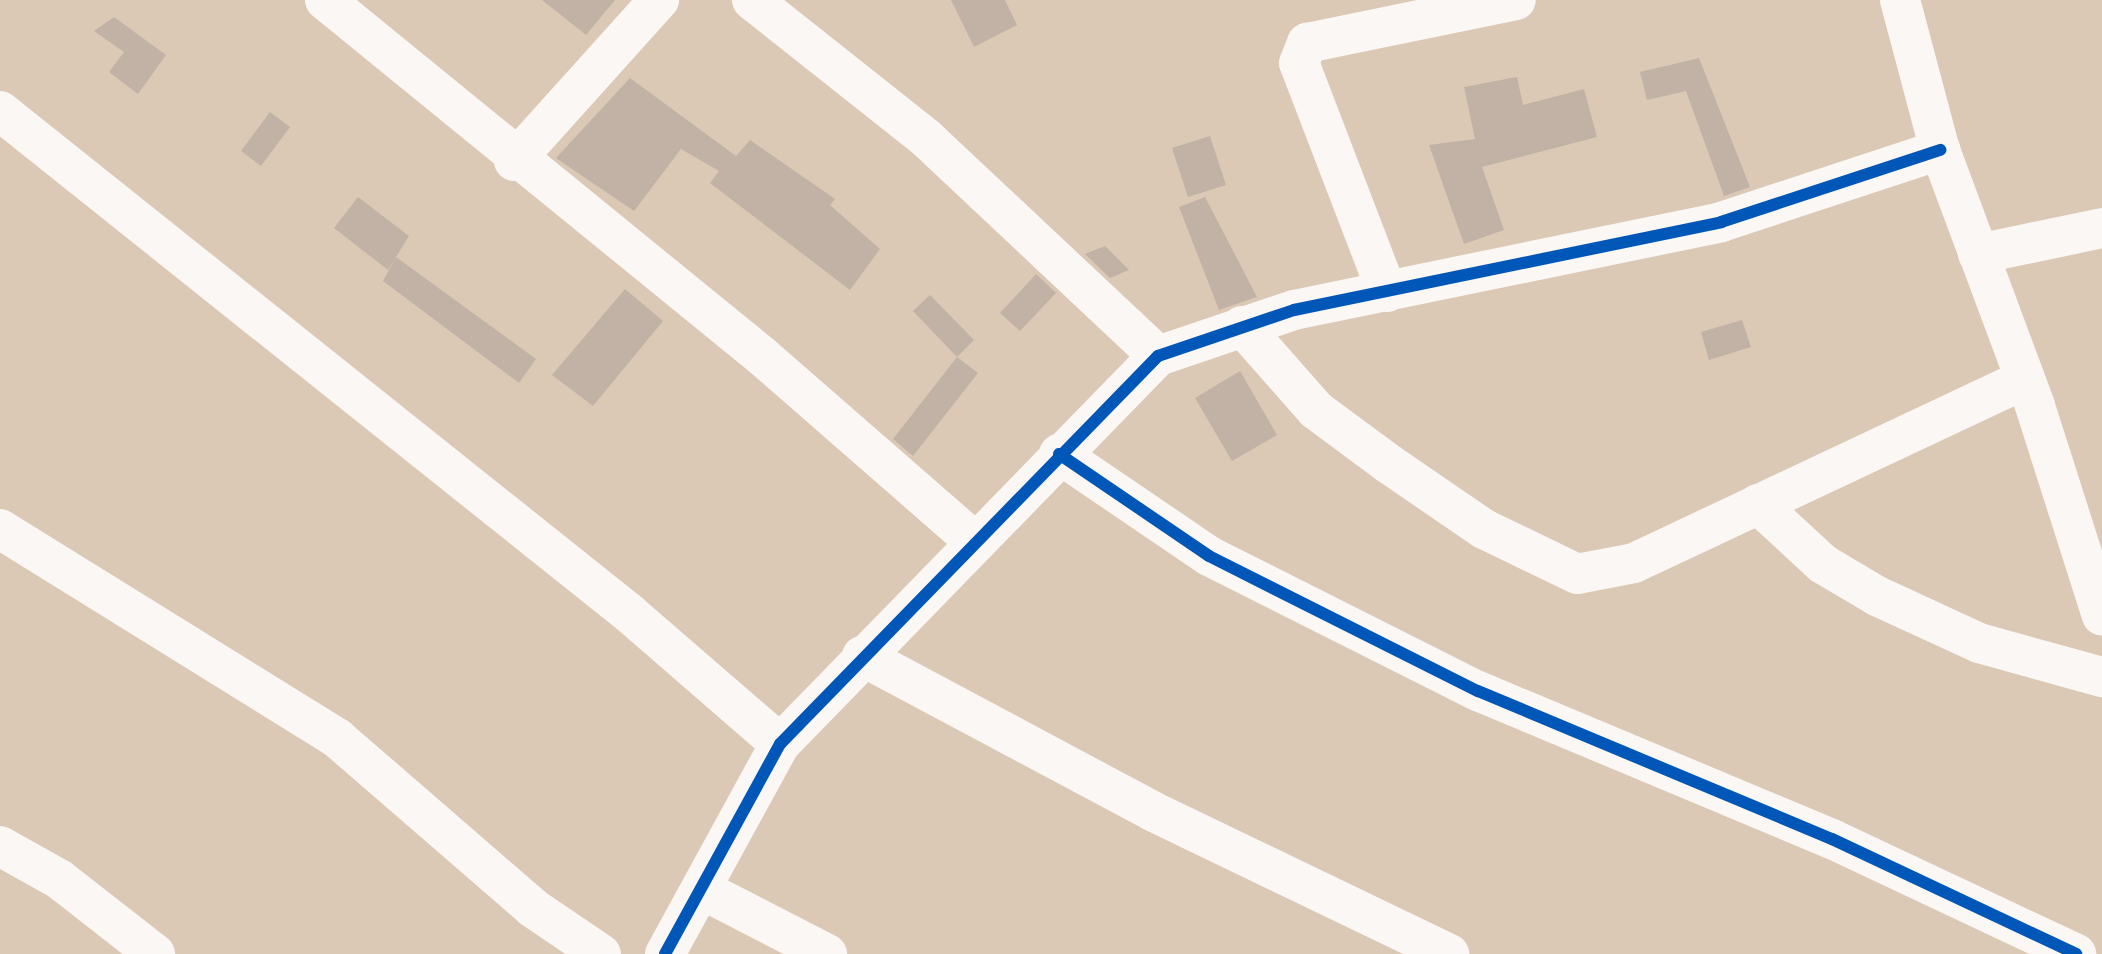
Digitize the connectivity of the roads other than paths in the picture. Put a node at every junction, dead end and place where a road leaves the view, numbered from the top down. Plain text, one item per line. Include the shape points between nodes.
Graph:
1 (324, 0) edge
2 (659, 0) edge
3 (752, 0) edge
4 (1516, 0) edge
5 (1900, 0) edge
6 (0, 111) edge
7 (1940, 150) junction
8 (514, 161) junction
9 (2102, 228) edge
10 (1978, 254) junction
11 (1387, 292) junction
12 (1242, 326) junction
13 (1158, 356) junction
14 (2025, 379) junction
15 (1059, 454) junction
16 (1758, 504) junction
17 (0, 530) edge
18 (973, 540) junction
19 (2102, 616) edge
20 (862, 656) junction
21 (2102, 677) edge
22 (780, 744) junction
23 (0, 846) edge
24 (700, 890) junction
25 (155, 954) edge
26 (601, 954) edge
27 (665, 954) edge
28 (827, 954) edge
29 (1449, 954) edge
30 (2076, 954) edge

1 - 8 street
2 - 8 street
3 - 13 street via 926,138
4 - 11 street via 1307,43 1299,63
5 - 7 street
6 - 22 street via 630,613
7 - 10 street
7 - 11 street via 1721,222
8 - 18 street via 762,356
9 - 10 street
10 - 14 street
11 - 12 street
12 - 13 street
12 - 16 street via 1330,421 1484,529 1577,574 1634,562
13 - 15 street
14 - 16 street
14 - 19 street
15 - 18 street
15 - 30 street via 1208,556 1478,691 1832,839
16 - 21 street via 1823,564 1877,596 1979,643
17 - 26 street via 337,738 533,908
18 - 20 street
20 - 22 street
20 - 29 street via 1152,811
22 - 24 street
23 - 25 street via 59,878
24 - 27 street
24 - 28 street

